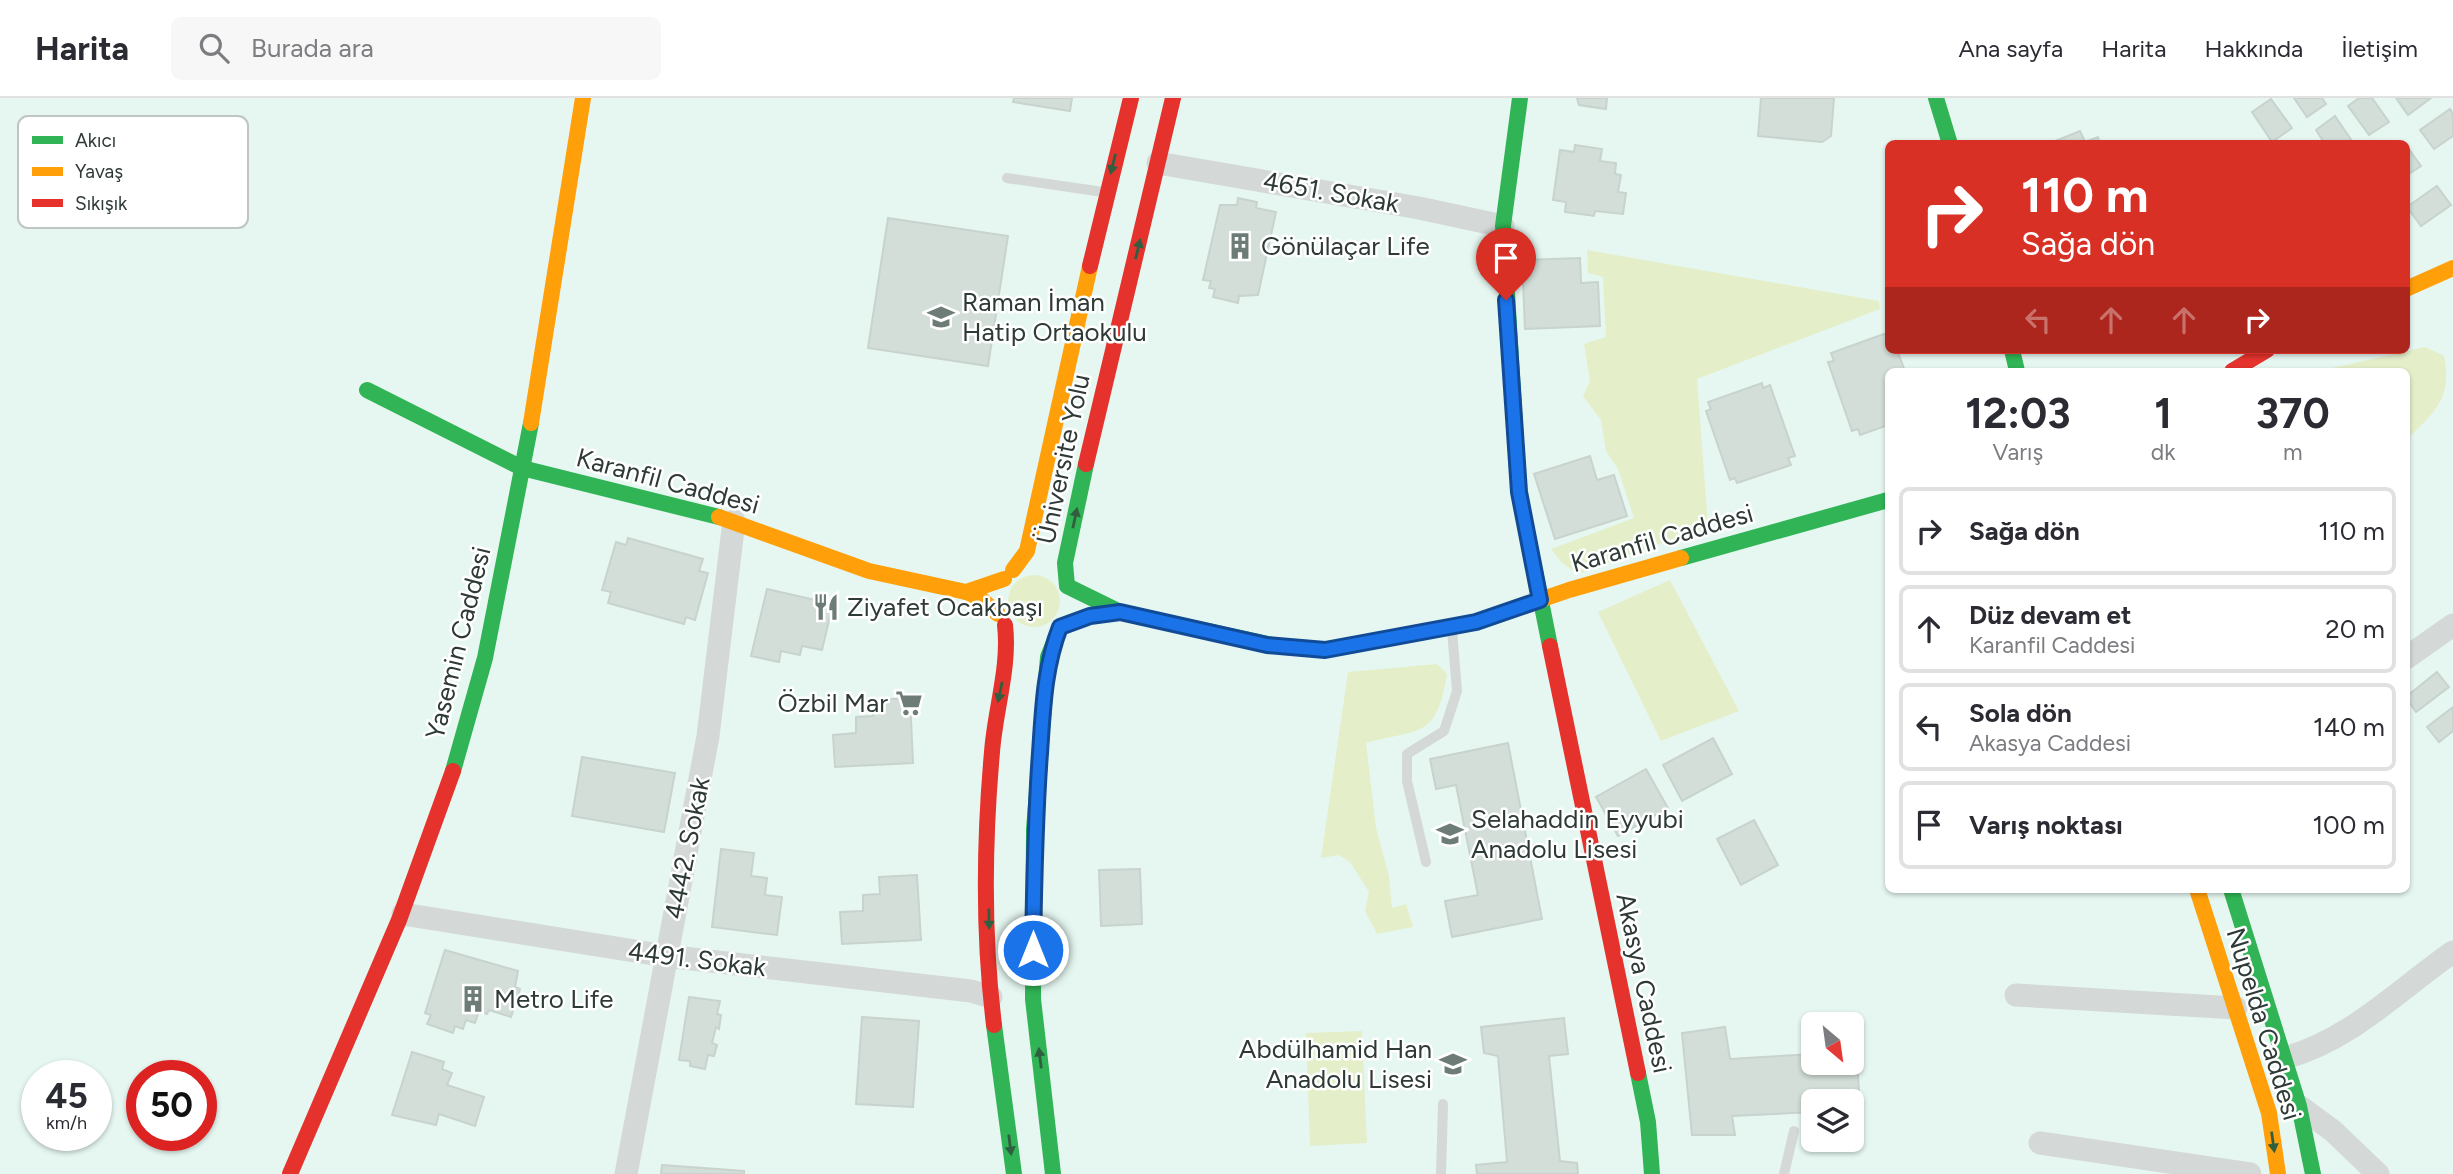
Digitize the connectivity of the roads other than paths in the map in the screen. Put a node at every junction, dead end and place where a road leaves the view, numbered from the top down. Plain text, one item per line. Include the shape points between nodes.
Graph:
1 (583, 98) edge
2 (1131, 98) edge
3 (1173, 98) edge
4 (1520, 98) edge
5 (1936, 98) edge
6 (1949, 140) edge
7 (1158, 163) junction
8 (1007, 178) dead end
9 (1106, 193) junction
10 (1503, 226) junction
11 (2453, 268) edge
12 (2410, 287) edge
13 (2260, 354) edge
14 (2237, 368) edge
15 (367, 390) dead end
16 (522, 468) junction
17 (1885, 501) edge
18 (734, 521) junction
19 (1008, 574) junction
20 (1067, 586) junction
21 (966, 592) junction
22 (1540, 600) junction
23 (1120, 612) junction
24 (1002, 620) junction
25 (1060, 627) junction
26 (1451, 627) junction
27 (2451, 634) edge
28 (2410, 656) edge
29 (1426, 862) dead end
30 (2198, 893) edge
31 (2232, 893) edge
32 (403, 914) junction
33 (2453, 952) edge
34 (666, 956) junction
35 (2016, 995) dead end
36 (991, 997) junction
37 (2236, 1008) junction
38 (2285, 1058) junction
39 (1443, 1104) dead end
40 (2299, 1106) junction
41 (1794, 1131) dead end
42 (2040, 1143) dead end
43 (289, 1174) edge
44 (626, 1174) edge
45 (1014, 1174) edge
46 (1053, 1174) edge
47 (1441, 1174) edge
48 (1652, 1174) edge
49 (1784, 1174) edge
50 (2250, 1174) edge
51 (2278, 1174) edge
52 (2313, 1174) edge
53 (2378, 1174) edge

1 - 16 street, Yasemin Caddesi
2 -> 9 street
3 - 7 street, Üniversite Yolu
4 - 10 street, Akasya Caddesi
5 - 6 street
7 - 10 street, 4651. Sokak
20 -> 7 street, Üniversite Yolu via 1065,563
8 - 9 lane
9 - 19 street via 1027,551
10 - 22 street, Akasya Caddesi via 1519,492
11 - 12 street
13 - 14 street
15 - 16 street, Karanfil Caddesi
16 - 18 street, Karanfil Caddesi
16 - 32 street, Yasemin Caddesi via 485,659 431,842
17 - 22 street, Karanfil Caddesi
18 - 21 street, Karanfil Caddesi via 869,571
18 - 34 street, 4442. Sokak via 708,736
19 - 20 street via 1042,565 1058,573
19 - 21 street
19 - 24 street via 998,590
20 - 23 street
20 - 25 street via 1070,606
21 - 24 street via 981,599
22 - 26 street, Karanfil Caddesi
22 - 48 street, Akasya Caddesi via 1634,1049
23 - 25 street
23 - 26 street, Karanfil Caddesi via 1267,645 1325,650
24 - 25 street via 1032,638
24 -> 36 street via 1009,650 995,714 987,811
46 -> 25 street via 1033,999 1034,855 1048,657
26 - 29 lane via 1457,691 1444,731 1407,754 1407,781
27 - 28 street
30 - 37 street, Nupelda Caddesi
31 - 38 street, Nupelda Caddesi
32 - 34 street, 4491. Sokak
32 - 43 street, Yasemin Caddesi
33 - 38 street via 2356,1025 2318,1048
34 - 36 street, 4491. Sokak
34 - 44 street, 4442. Sokak
35 - 37 street
36 -> 45 street
37 -> 51 street, Nupelda Caddesi via 2269,1113
38 - 40 street, Nupelda Caddesi
39 - 47 lane
40 - 52 street, Nupelda Caddesi
40 - 53 street
41 - 49 lane
42 - 50 street

